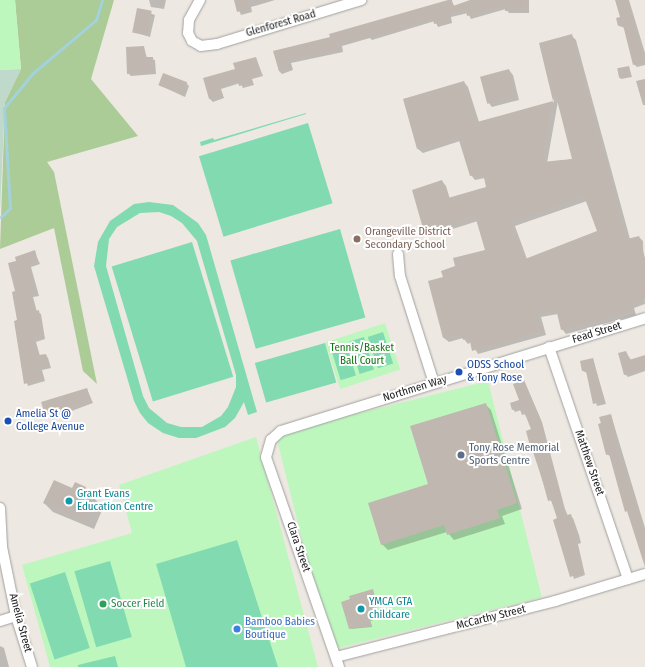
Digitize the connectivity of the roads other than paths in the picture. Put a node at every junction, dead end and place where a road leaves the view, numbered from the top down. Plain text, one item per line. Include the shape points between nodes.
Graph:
1 (200, 0) edge
2 (361, 0) edge
3 (398, 254) dead end
4 (645, 318) edge
5 (549, 347) junction
6 (434, 383) junction
7 (281, 431) joint
8 (0, 508) edge
9 (645, 574) edge
10 (628, 579) junction
11 (16, 616) junction
12 (0, 621) edge
13 (338, 662) edge
14 (32, 667) edge

1 - 2 street, Glenforest Road via 189,20 188,33 192,41 201,46 217,44
3 - 6 street via 400,276
4 - 5 street, Fead Street
5 - 6 street, Northmen Way
5 - 10 street, Matthew Street
6 - 7 street, Northmen Way
7 - 13 street, Clara Street via 270,440 266,457
8 - 11 street, Amelia Street via 2,547
9 - 10 street, McCarthy Street
10 - 13 street, McCarthy Street
11 - 12 street
11 - 14 street, Amelia Street

